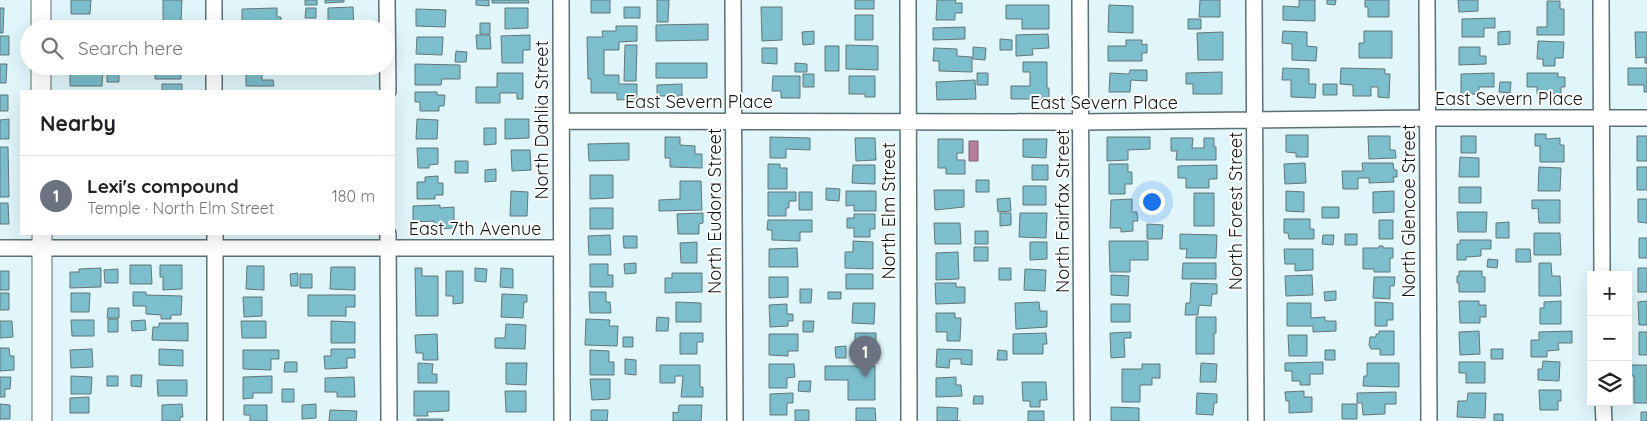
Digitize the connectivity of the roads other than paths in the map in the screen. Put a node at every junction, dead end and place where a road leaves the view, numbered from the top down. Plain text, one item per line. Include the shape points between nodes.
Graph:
1 (41, 0) edge
2 (214, 0) edge
3 (387, 0) edge
4 (561, 0) edge
5 (733, 0) edge
6 (908, 0) edge
7 (1080, 0) edge
8 (1254, 0) edge
9 (1427, 0) edge
10 (1601, 0) edge
11 (41, 20) edge
12 (214, 20) edge
13 (387, 20) edge
14 (41, 75) edge
15 (214, 75) edge
16 (388, 75) edge
17 (41, 90) edge
18 (214, 90) edge
19 (388, 90) edge
20 (1428, 118) junction
21 (1601, 118) junction
22 (1647, 118) edge
23 (561, 121) junction
24 (733, 121) junction
25 (908, 121) junction
26 (1255, 121) junction
27 (1081, 122) junction
28 (42, 241) edge
29 (215, 241) edge
30 (388, 241) edge
31 (0, 248) edge
32 (561, 248) junction
33 (1602, 271) edge
34 (1603, 406) edge
35 (42, 421) edge
36 (215, 421) edge
37 (389, 421) edge
38 (562, 421) edge
39 (735, 421) edge
40 (909, 421) edge
41 (1082, 421) edge
42 (1256, 421) edge
43 (1429, 421) edge
44 (1604, 421) edge

1 - 11 street
2 - 12 street
3 - 13 street
4 - 23 street, North Dahlia Street
5 - 24 street, North Eudora Street
6 - 25 street, North Elm Street
7 - 27 street, North Fairfax Street
8 - 26 street, North Forest Street
9 - 20 street, North Glencoe Street
10 - 21 street
14 - 17 street
15 - 18 street
16 - 19 street
20 - 21 street, East Severn Place
20 - 26 street, East Severn Place
20 - 43 street, North Glencoe Street
21 - 22 street, East Severn Place
21 - 33 street
23 - 24 street, East Severn Place
23 - 32 street, North Dahlia Street
24 - 25 street, East Severn Place
24 - 39 street, North Eudora Street
25 - 27 street, East Severn Place
25 - 40 street, North Elm Street
26 - 27 street, East Severn Place
26 - 42 street, North Forest Street
27 - 41 street, North Fairfax Street
28 - 29 street, East 7th Avenue
28 - 31 street, East 7th Avenue
28 - 35 street
29 - 30 street, East 7th Avenue
29 - 36 street
30 - 32 street, East 7th Avenue
30 - 37 street
32 - 38 street, North Dahlia Street
34 - 44 street

